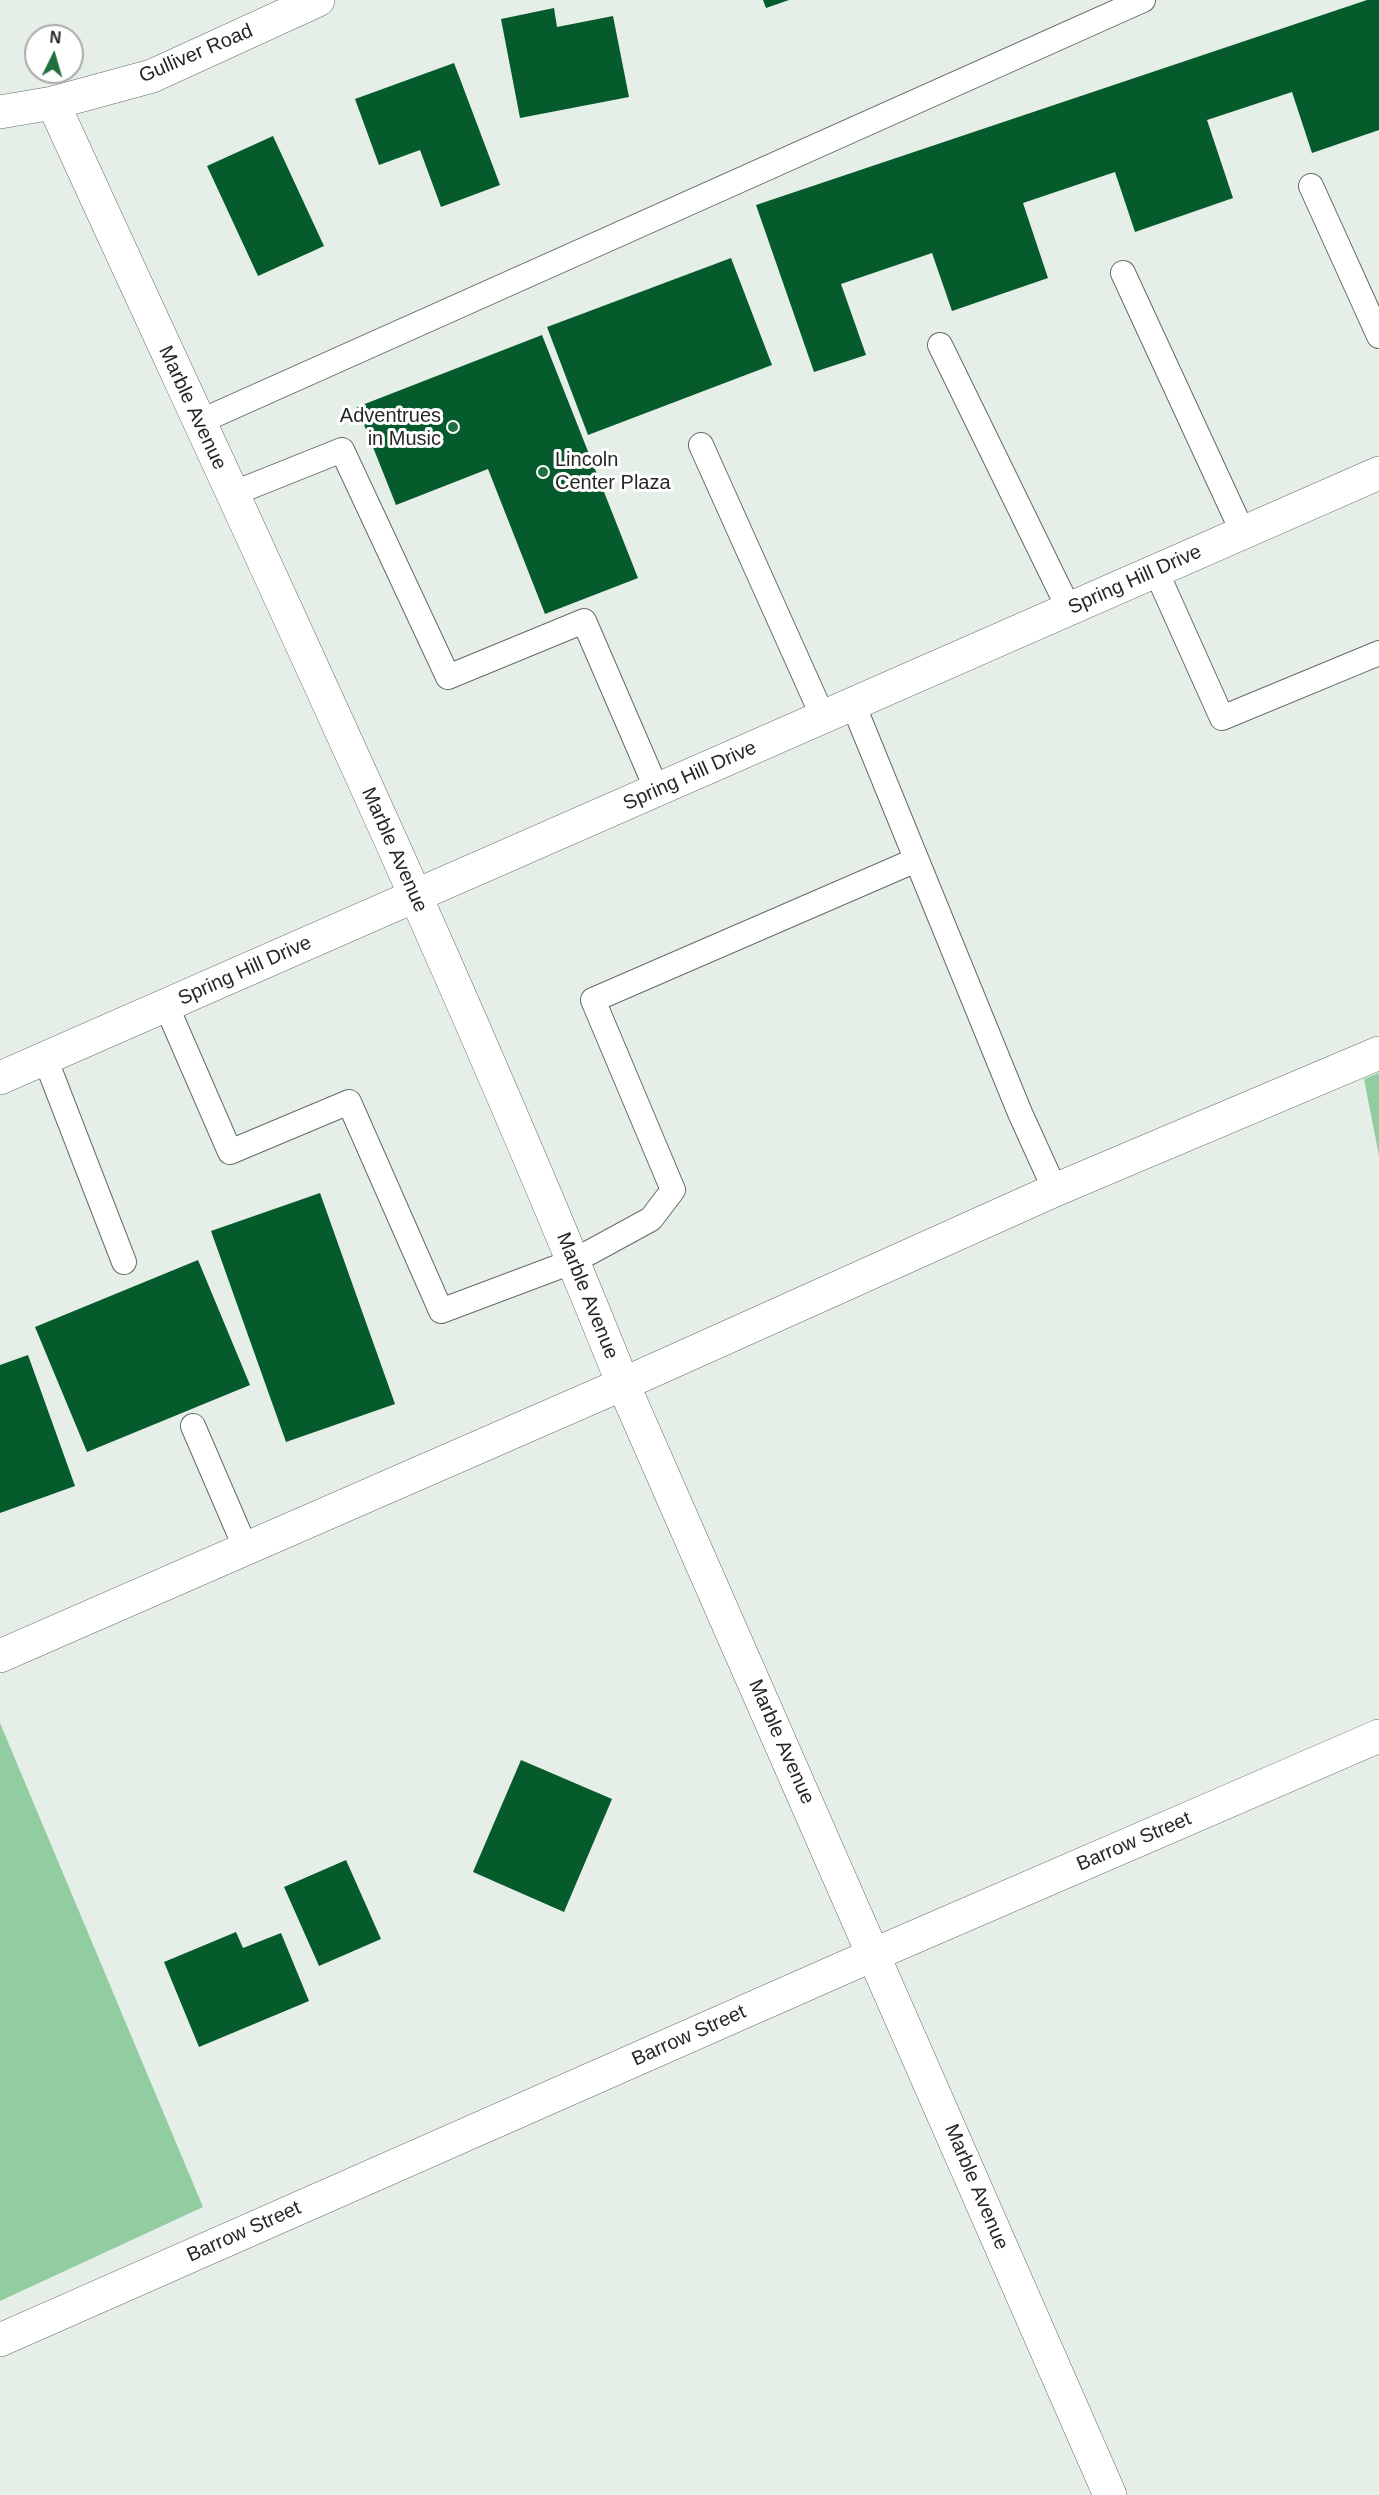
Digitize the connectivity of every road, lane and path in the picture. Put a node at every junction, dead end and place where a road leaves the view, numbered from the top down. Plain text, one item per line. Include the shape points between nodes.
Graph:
1 (318, 0) edge
2 (1143, 0) edge
3 (52, 103) junction
4 (0, 112) edge
5 (1311, 186) dead end
6 (1123, 273) dead end
7 (1379, 336) edge
8 (940, 345) dead end
9 (198, 422) junction
10 (701, 445) dead end
11 (1379, 472) edge
12 (232, 495) junction
13 (1243, 533) junction
14 (1156, 571) junction
15 (1069, 609) junction
16 (1379, 653) edge
17 (853, 704) junction
18 (823, 717) junction
19 (657, 790) junction
20 (916, 860) junction
21 (416, 896) junction
22 (166, 1005) junction
23 (1379, 1053) edge
24 (45, 1058) junction
25 (0, 1078) edge
26 (1055, 1190) junction
27 (574, 1260) junction
28 (124, 1262) dead end
29 (623, 1384) junction
30 (193, 1426) dead end
31 (246, 1549) junction
32 (0, 1656) edge
33 (1379, 1736) edge
34 (875, 1954) junction
35 (0, 2340) edge
36 (1110, 2495) edge

1 - 3 street, Gulliver Road via 152,76
2 - 9 lane
3 - 4 street, Gulliver Road
3 - 9 street, Marble Avenue
5 - 7 lane
6 - 13 lane
8 - 15 lane
9 - 12 street, Marble Avenue
10 - 18 lane
11 - 13 street, Spring Hill Drive
12 - 19 lane via 342,450 448,677 584,621
12 - 21 street, Marble Avenue
13 - 14 street, Spring Hill Drive
14 - 15 street, Spring Hill Drive
14 - 16 lane via 1222,718
15 - 17 street, Spring Hill Drive
17 - 18 street, Spring Hill Drive
17 - 20 lane
18 - 19 street, Spring Hill Drive
19 - 21 street, Spring Hill Drive
20 - 26 lane
20 - 27 lane via 593,1000 673,1190 651,1219
21 - 22 street, Spring Hill Drive
21 - 27 street, Marble Avenue
22 - 24 street, Spring Hill Drive
22 - 27 lane via 230,1152 349,1102 441,1311
23 - 26 street
24 - 25 street, Spring Hill Drive
24 - 28 lane
26 - 29 street
27 - 29 street, Marble Avenue
29 - 31 street
29 - 34 street, Marble Avenue
30 - 31 lane
31 - 32 street
33 - 34 street, Barrow Street
34 - 35 street, Barrow Street
34 - 36 street, Marble Avenue

